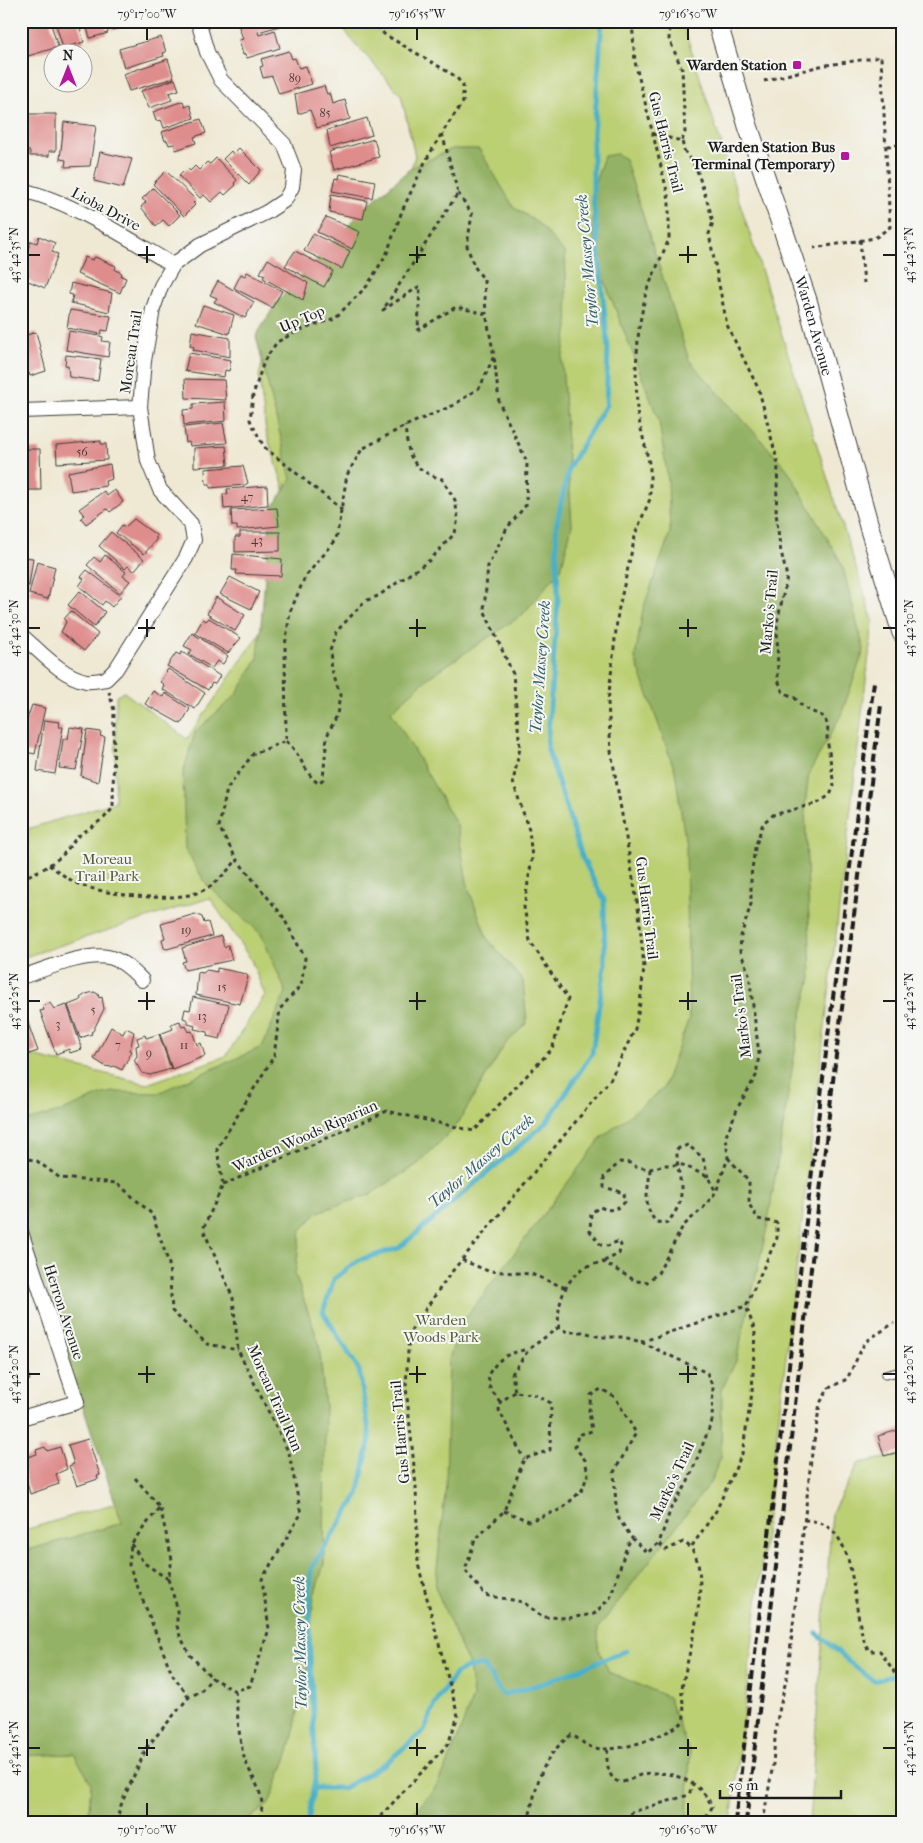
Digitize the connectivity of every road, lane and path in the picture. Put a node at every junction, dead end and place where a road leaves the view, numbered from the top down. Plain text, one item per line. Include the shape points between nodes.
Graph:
1 (198, 21) edge
2 (373, 21) edge
3 (632, 21) edge
4 (667, 21) edge
5 (717, 21) edge
6 (764, 81) dead end
7 (442, 133) junction
8 (652, 134) junction
9 (682, 141) junction
10 (887, 146) junction
11 (902, 146) edge
12 (21, 190) edge
13 (458, 193) junction
14 (860, 240) junction
15 (814, 248) dead end
16 (173, 265) junction
17 (864, 283) dead end
18 (486, 314) junction
19 (494, 356) junction
20 (140, 407) junction
21 (21, 411) edge
22 (405, 426) junction
23 (343, 510) junction
24 (902, 633) edge
25 (21, 635) edge
26 (106, 679) junction
27 (286, 741) junction
28 (237, 860) junction
29 (49, 865) junction
30 (21, 880) edge
31 (21, 977) edge
32 (142, 980) dead end
33 (21, 1157) edge
34 (728, 1158) junction
35 (677, 1165) junction
36 (650, 1169) junction
37 (708, 1177) junction
38 (223, 1185) junction
39 (716, 1192) junction
40 (21, 1232) edge
41 (462, 1260) junction
42 (603, 1262) junction
43 (566, 1288) junction
44 (746, 1306) junction
45 (894, 1323) dead end
46 (559, 1327) junction
47 (641, 1342) junction
48 (529, 1348) junction
49 (238, 1350) junction
50 (902, 1371) edge
51 (885, 1375) dead end
52 (515, 1392) junction
53 (500, 1402) junction
54 (21, 1418) edge
55 (524, 1459) junction
56 (136, 1478) dead end
57 (160, 1507) junction
58 (504, 1511) junction
59 (804, 1520) junction
60 (632, 1538) junction
61 (659, 1543) junction
62 (131, 1544) junction
63 (692, 1546) junction
64 (168, 1579) junction
65 (212, 1678) junction
66 (902, 1683) edge
67 (235, 1691) junction
68 (189, 1697) junction
69 (608, 1750) junction
70 (693, 1783) junction
71 (116, 1822) edge
72 (258, 1822) edge
73 (375, 1822) edge
74 (528, 1822) edge
75 (628, 1822) edge
76 (701, 1822) edge
77 (763, 1822) edge

1 - 16 street, Moreau Trail via 207,52 221,80 284,144 294,170 292,186 285,200 200,245
2 - 7 path via 384,34 455,76 463,86 463,102
3 - 8 path, Gus Harris Trail via 635,62
4 - 9 path via 669,39 682,69 685,132
5 - 24 main road, Warden Avenue via 748,126 807,300 870,530
6 - 10 path via 820,66 881,57
7 - 13 path
7 - 23 path, Up Top via 424,162 386,253 367,286 335,318 277,342 264,361 253,395 250,420 264,447
8 - 9 path
8 - 41 path, Gus Harris Trail via 669,199 669,239 646,292 636,366 637,412 650,466 650,499 636,532 618,612 608,702 611,751 639,913 644,968 640,1004 635,1029 610,1080
9 - 34 path, Marko's Trail via 696,168 713,222 709,234 727,326 760,390 778,464 776,513 787,577 777,624 778,680 784,692 804,708 824,717 828,726 834,786 830,796 818,803 773,815 763,824 755,848 752,904 741,936 740,951 749,974 759,1054 756,1076 726,1136
10 - 11 path
10 - 14 path via 890,227 875,238
12 - 16 street, Lioba Drive via 67,206
13 - 18 path via 472,214 467,246 474,266 484,280
13 - 18 path via 383,310 420,286 418,330 456,308
14 - 15 path
14 - 17 path
16 - 20 street, Moreau Trail via 153,309
18 - 19 path
19 - 22 path via 480,387 454,405
19 - 38 path, Warden Woods Riparian via 499,402 527,462 526,505 507,528 488,566 484,610 513,674 520,748 513,782 529,830 532,858 524,907 530,941 568,999 552,1049 474,1131 387,1111
20 - 21 street
20 - 26 street, Moreau Trail via 148,462 160,490 191,524 194,540 120,664
22 - 23 path via 362,448 347,475
22 - 27 path via 408,450 415,465 426,474 442,479 455,500 458,518 455,533 430,560 378,596 365,601 336,632 330,652 340,695 337,715 327,736 323,779 318,783 310,776 294,747
23 - 27 path via 336,540 305,577 290,612 285,646
25 - 26 street via 70,674 86,681
26 - 29 path via 114,710 113,808
27 - 28 path via 253,754 227,789 219,827
28 - 29 path via 213,885 198,892 170,896 130,896 100,891 76,883
28 - 38 path via 282,914 305,958 301,985 280,1009 274,1056 216,1149
29 - 30 path
31 - 32 street via 84,958 107,957 128,965
33 - 49 path via 37,1161 60,1178 117,1183 124,1189 152,1214 169,1264 172,1311 207,1344
34 - 39 path, Marko's Trail
34 - 44 path via 749,1181 749,1204 758,1219 777,1223 777,1238
35 - 36 path
35 - 36 path via 682,1195 667,1222 656,1222 645,1203
35 - 37 path via 684,1165
35 - 37 path via 677,1149 688,1145 703,1158
36 - 42 path via 620,1162 604,1177 604,1186 624,1193 625,1202 617,1209 600,1208 591,1213 590,1231 601,1245 608,1246 618,1240 622,1245 618,1254
37 - 39 path
38 - 49 path, Moreau Trail Run via 204,1229 232,1298
39 - 42 path, Marko's Trail via 683,1226 658,1273 647,1282 636,1281
40 - 54 street, Herron Avenue via 77,1402
41 - 43 path via 488,1271 531,1274
41 - 73 path, Gus Harris Trail via 409,1333 406,1387 416,1486 418,1564 458,1716 448,1744
42 - 43 path via 582,1268
43 - 46 path via 557,1313
44 - 47 path
44 - 63 path via 755,1331 752,1393 742,1454 716,1511
45 - 59 path via 865,1342 847,1379 829,1388 820,1403
46 - 47 path, Marko's Trail via 568,1332 624,1337
46 - 48 path
47 - 61 path, Marko's Trail via 707,1373 714,1387 712,1421 687,1484 671,1508
48 - 52 path via 512,1374
48 - 53 path via 509,1353 488,1375 490,1388
49 - 67 path, Moreau Trail Run via 290,1453 301,1514 262,1579 269,1629 250,1686
50 - 51 lane
52 - 53 path
52 - 55 path via 533,1394 551,1403 550,1450
53 - 55 path via 504,1424
55 - 58 path
56 - 57 path
57 - 62 path
57 - 64 path via 172,1560
58 - 60 path via 475,1540 465,1570 485,1595 523,1602 543,1617 569,1618 594,1614 610,1598 626,1546
58 - 60 path via 529,1521 562,1509 582,1490 588,1474 585,1460 575,1448 578,1435 592,1431 591,1394 601,1389 615,1397 636,1434 614,1472 619,1520
59 - 66 path via 827,1525 839,1540 850,1566 864,1642 869,1651 880,1651
59 - 77 path via 788,1671 776,1724
60 - 61 path via 647,1553
61 - 63 path, Marko's Trail via 666,1550 683,1542
62 - 64 path via 144,1563
62 - 68 path via 129,1565 172,1674
63 - 69 path via 699,1562 699,1597 682,1692 686,1710 683,1722 672,1731
64 - 65 path via 177,1607 180,1636 190,1656
65 - 67 path
65 - 68 path
67 - 72 path via 244,1756 260,1788 263,1812
68 - 71 path via 147,1747
69 - 70 path via 606,1756 611,1776 617,1781 645,1774 679,1777
69 - 74 path via 592,1748 571,1735 554,1751 537,1778
70 - 75 path via 689,1795 632,1812
70 - 76 path via 712,1807

